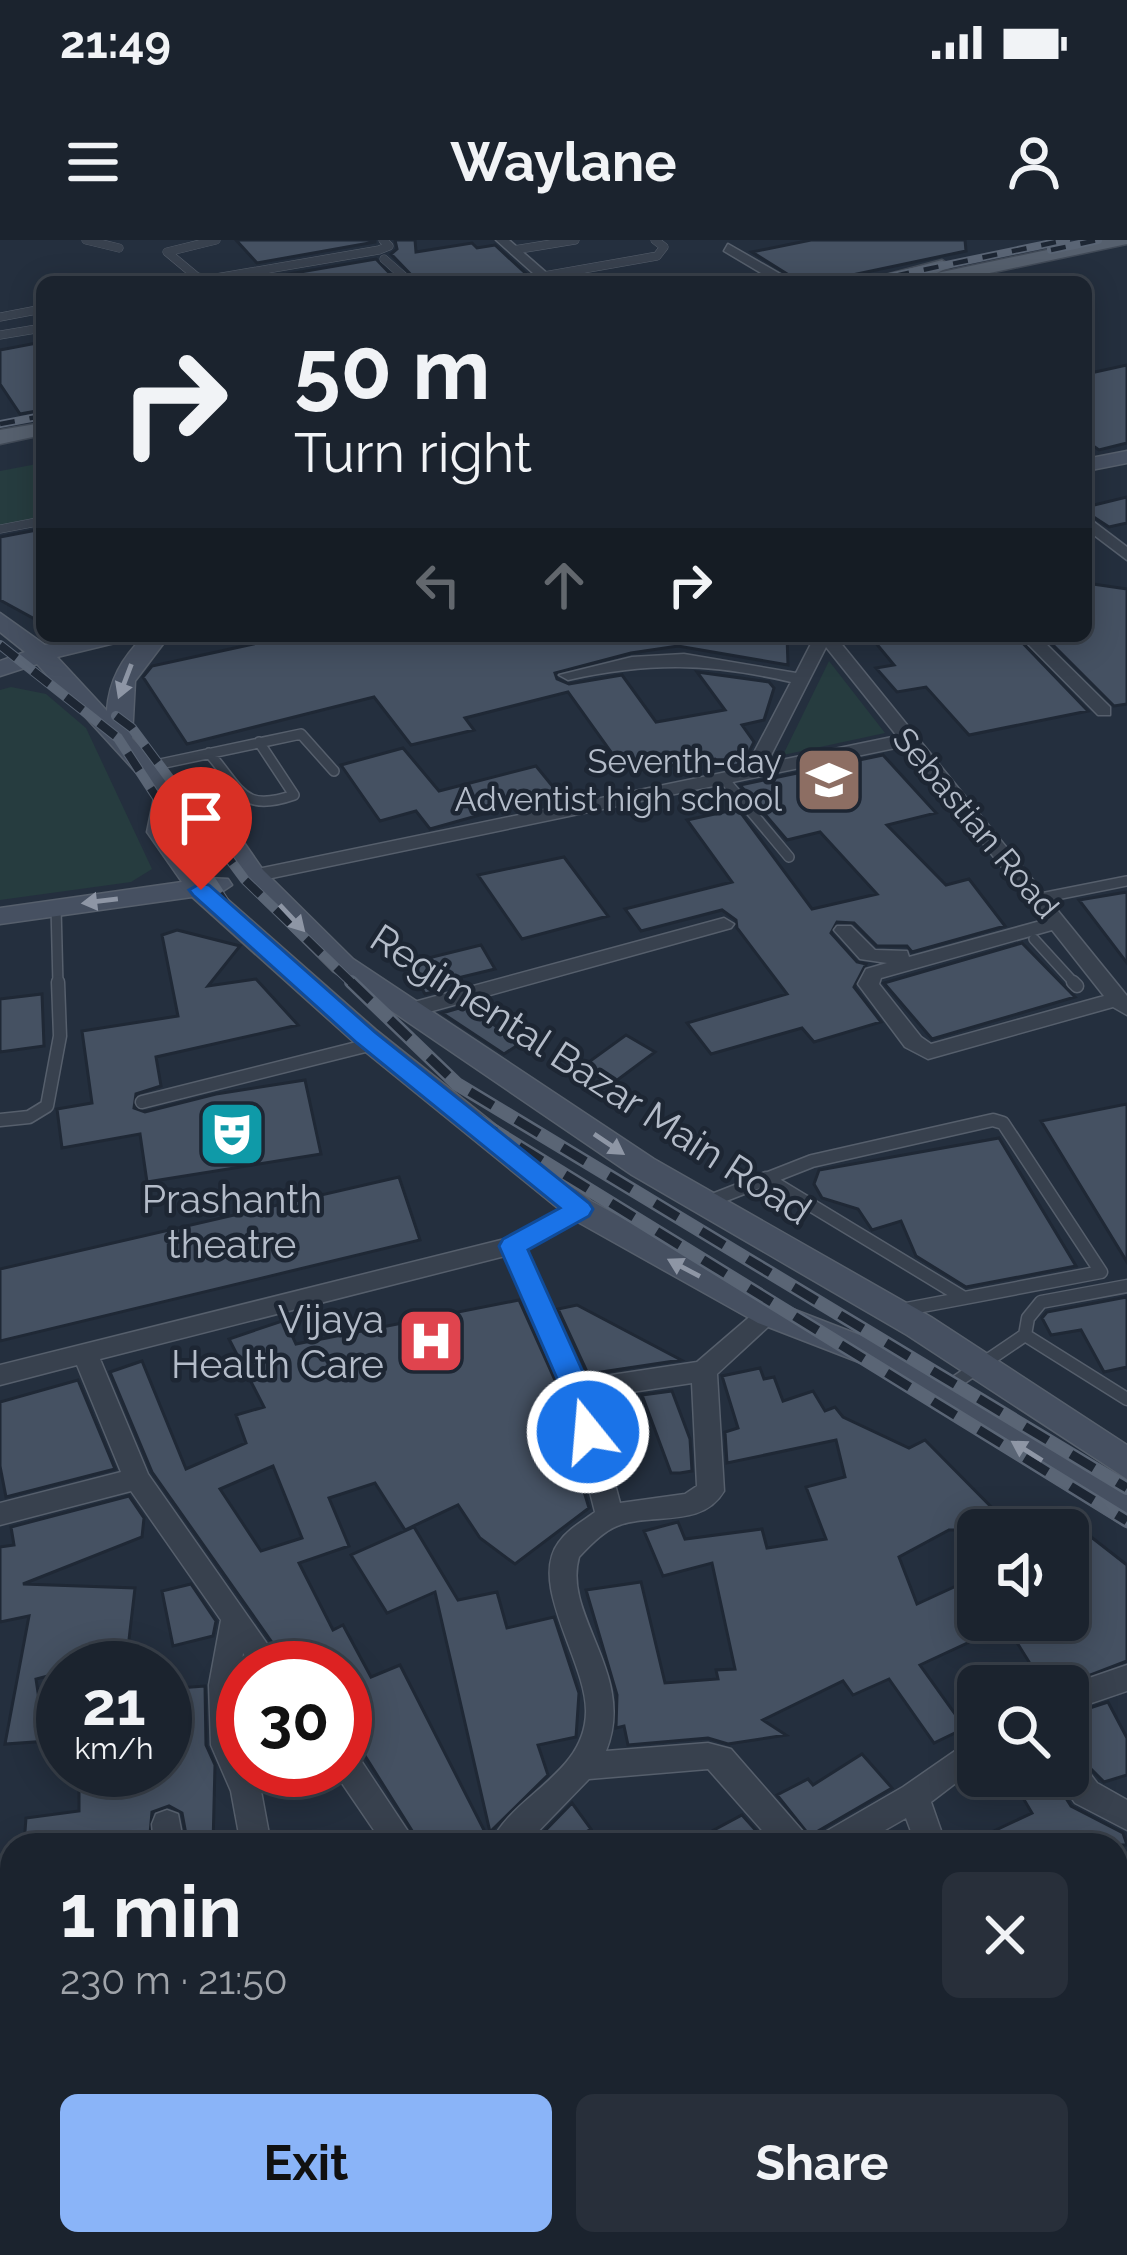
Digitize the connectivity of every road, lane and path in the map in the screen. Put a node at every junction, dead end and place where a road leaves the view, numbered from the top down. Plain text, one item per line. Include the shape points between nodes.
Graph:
1 (86, 240) edge
2 (216, 240) edge
3 (383, 240) edge
4 (502, 240) edge
5 (575, 240) edge
6 (655, 240) edge
7 (1065, 240) edge
8 (1121, 240) edge
9 (119, 248) dead end
10 (728, 248) dead end
11 (514, 250) junction
12 (384, 259) dead end
13 (195, 276) edge
14 (227, 276) edge
15 (403, 276) edge
16 (544, 276) edge
17 (562, 276) edge
18 (774, 276) edge
19 (897, 276) edge
20 (949, 276) edge
21 (36, 310) edge
22 (0, 317) edge
23 (36, 329) edge
24 (0, 335) edge
25 (36, 442) edge
26 (0, 449) edge
27 (1127, 457) edge
28 (1092, 464) edge
29 (1127, 470) edge
30 (1092, 476) edge
31 (36, 522) edge
32 (1092, 526) edge
33 (0, 529) edge
34 (1127, 555) edge
35 (0, 620) edge
36 (91, 642) edge
37 (152, 642) edge
38 (821, 642) edge
39 (829, 642) edge
40 (1034, 642) edge
41 (40, 654) junction
42 (0, 668) edge
43 (568, 674) dead end
44 (800, 679) junction
45 (1104, 711) dead end
46 (120, 737) junction
47 (905, 740) junction
48 (260, 742) junction
49 (209, 753) junction
50 (146, 767) junction
51 (334, 771) dead end
52 (753, 772) junction
53 (723, 778) junction
54 (168, 792) junction
55 (789, 857) dead end
56 (253, 876) junction
57 (1127, 880) edge
58 (201, 890) junction
59 (56, 907) junction
60 (1051, 912) junction
61 (0, 916) edge
62 (724, 924) dead end
63 (844, 930) dead end
64 (1034, 939) dead end
65 (1091, 963) junction
66 (1064, 971) junction
67 (1077, 986) dead end
68 (1122, 1005) edge
69 (410, 1010) junction
70 (374, 1044) junction
71 (142, 1102) dead end
72 (0, 1120) edge
73 (766, 1178) junction
74 (705, 1203) junction
75 (580, 1209) junction
76 (512, 1246) junction
77 (1127, 1286) edge
78 (964, 1298) junction
79 (894, 1311) junction
80 (770, 1314) junction
81 (1024, 1335) junction
82 (86, 1353) junction
83 (982, 1365) junction
84 (704, 1371) junction
85 (0, 1375) edge
86 (577, 1390) junction
87 (938, 1395) junction
88 (1127, 1399) edge
89 (1127, 1464) edge
90 (137, 1479) junction
91 (1123, 1503) edge
92 (0, 1514) edge
93 (610, 1516) junction
94 (234, 1622) junction
95 (249, 1641) edge
96 (1127, 1678) edge
97 (1089, 1691) edge
98 (957, 1764) edge
99 (585, 1766) junction
100 (1089, 1795) edge
101 (369, 1797) edge
102 (914, 1797) junction
103 (1127, 1816) edge
104 (254, 1833) edge
105 (394, 1833) edge
106 (517, 1833) edge
107 (785, 1833) edge
108 (851, 1833) edge
109 (927, 1833) edge

1 - 9 lane
2 - 13 lane via 167,252
3 - 14 lane via 389,246 379,250
4 - 11 street
5 - 11 lane
6 - 17 lane via 664,247 657,256
7 - 19 main road
8 - 20 main road
10 - 18 street
11 - 16 street
12 - 15 lane
21 - 22 lane
23 - 24 lane
25 - 26 main road
27 - 28 main road
29 - 30 main road
31 - 33 lane
32 - 34 street
35 - 41 main road, Regimental Bazar Main Road
36 - 41 main road
37 -> 46 main road via 124,674
38 - 44 street
39 - 47 street, Sebastian Road
40 - 45 street
41 - 42 main road
41 - 46 main road, Regimental Bazar Main Road
43 - 44 street via 638,657 712,658
44 - 52 street
46 - 50 main road, Regimental Bazar Main Road
47 - 52 street
47 - 60 street, Sebastian Road
48 - 49 lane
48 - 49 lane via 294,795 283,801 252,802
48 - 51 lane via 302,734
49 - 50 lane
50 - 54 main road, Regimental Bazar Main Road
52 - 53 street
53 - 55 lane
53 - 56 street
54 - 56 main road, Regimental Bazar Main Road via 211,814
54 - 58 main road via 160,832
56 - 58 main road
56 -> 69 main road, Regimental Bazar Main Road via 317,944
57 - 60 lane
58 -> 59 main road
58 - 70 main road
59 - 61 main road
59 - 72 lane via 60,1036 47,1106
60 - 63 street via 879,960
60 - 65 street, Sebastian Road
60 - 68 street via 873,974 868,984 928,1052
62 - 69 street
64 - 66 lane
65 - 66 lane
65 - 68 street, Sebastian Road
66 - 67 lane
69 -> 74 main road, Regimental Bazar Main Road
70 - 71 lane
70 - 75 main road
73 - 74 lane
73 - 78 lane
73 - 78 lane via 834,1156 1003,1123 1101,1272
74 - 79 main road, Regimental Bazar Main Road
75 - 76 street
80 -> 75 main road
76 - 82 street
76 - 86 street
77 - 81 lane via 1040,1302
78 - 79 lane
79 - 83 main road, Regimental Bazar Main Road
80 - 84 street
80 - 87 main road via 876,1355
81 - 83 lane
81 - 88 lane
82 - 85 street
82 - 90 street
83 - 87 lane
83 - 89 main road, Regimental Bazar Main Road
84 - 86 street
84 - 93 street via 711,1491 691,1504
86 - 93 street
91 -> 87 main road
90 - 92 street
90 - 94 street
93 - 99 street via 563,1563 562,1588 602,1700
94 - 95 street
94 - 104 street via 226,1745
96 - 97 street
98 - 102 street
99 - 106 street
99 - 107 street via 720,1759
100 - 103 street
101 - 105 street
102 - 108 street
102 - 109 street

